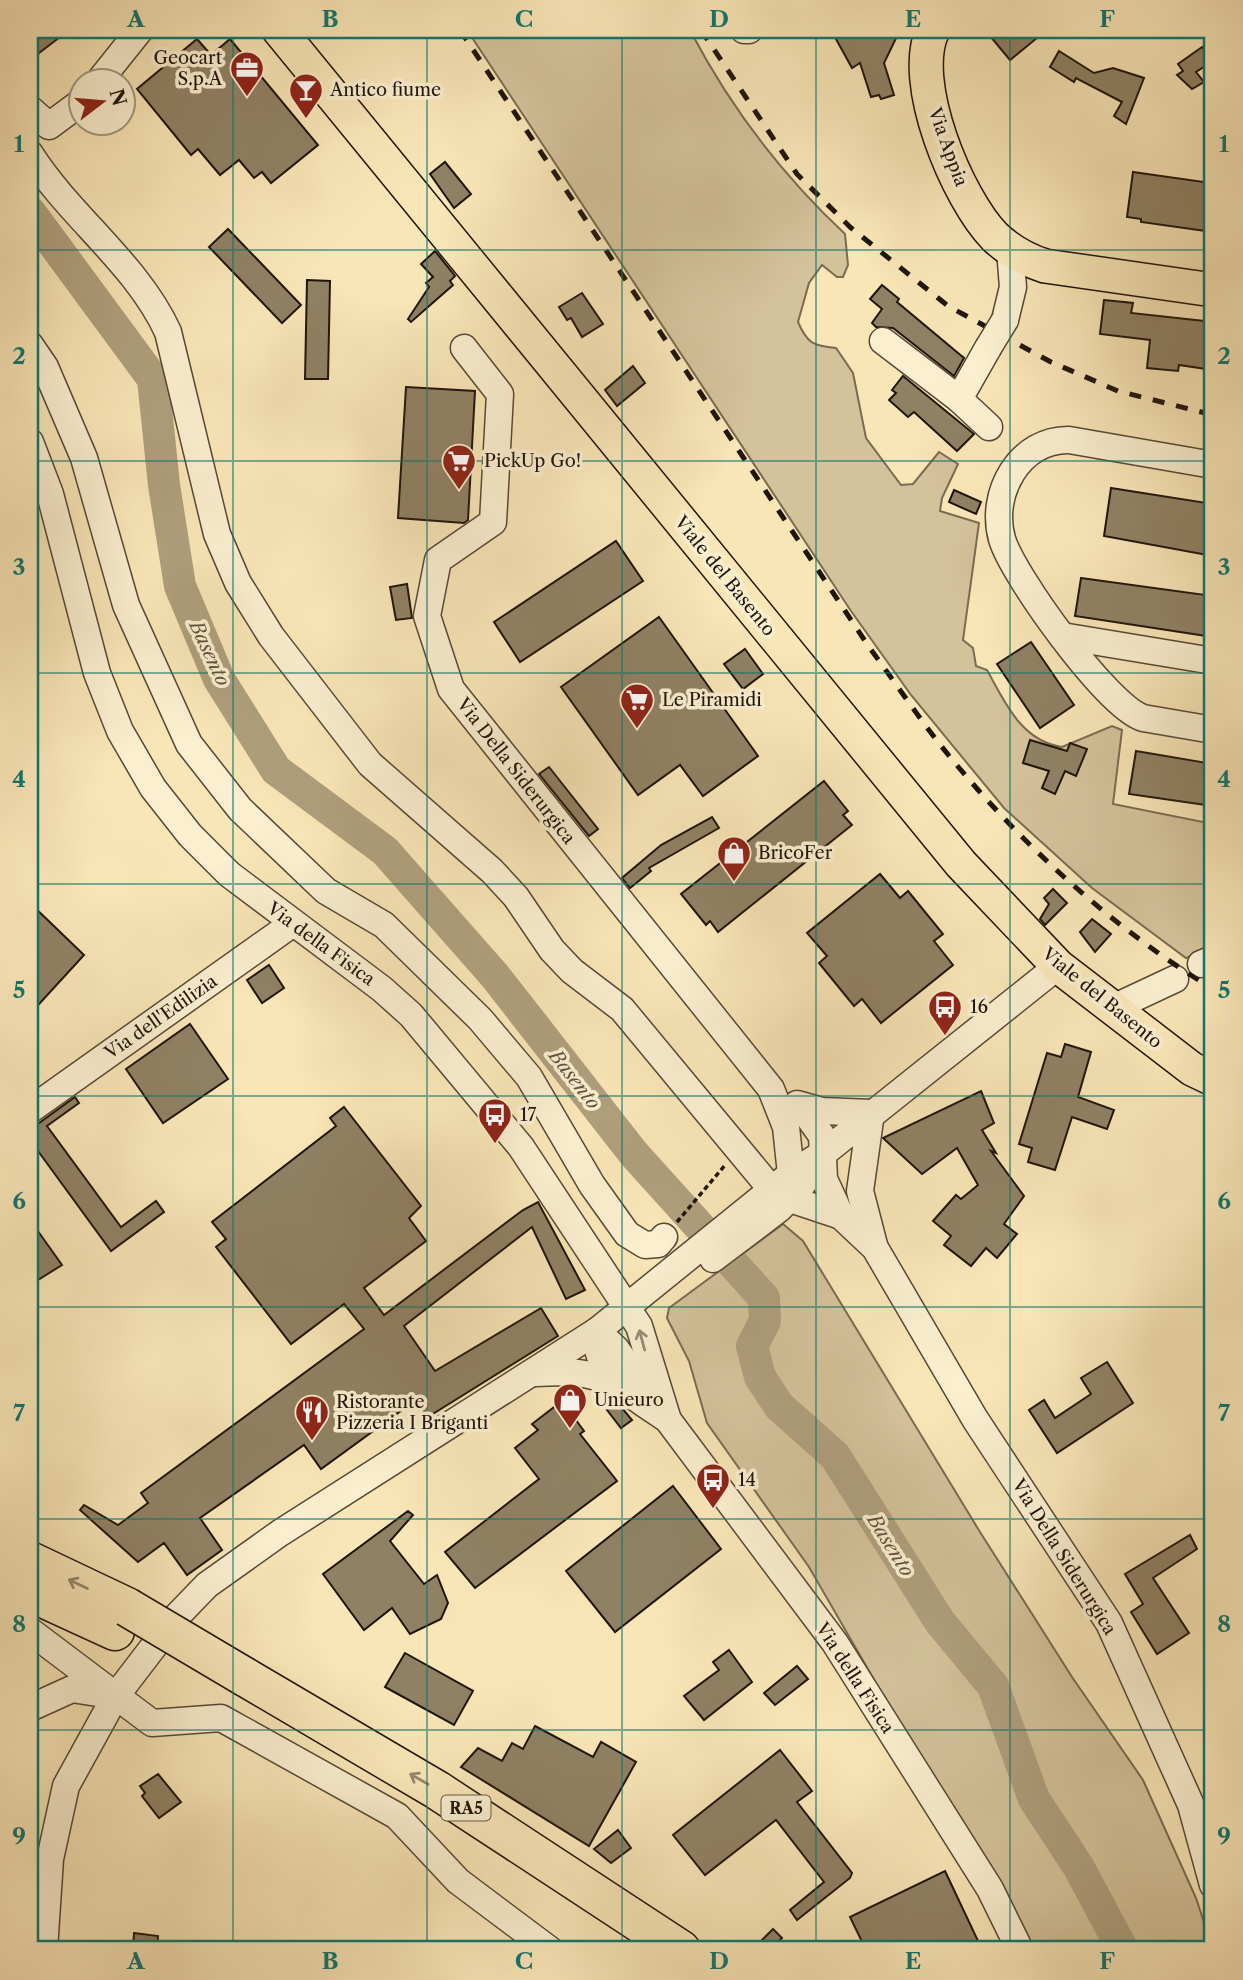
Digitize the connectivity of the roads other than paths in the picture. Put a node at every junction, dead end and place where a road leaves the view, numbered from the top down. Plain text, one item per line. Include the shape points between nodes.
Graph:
1 (140, 30) edge
2 (279, 30) edge
3 (933, 30) edge
4 (111, 66) edge
5 (66, 112) edge
6 (34, 134) edge
7 (1010, 250) junction
8 (1213, 290) edge
9 (883, 341) dead end
10 (30, 345) edge
11 (464, 348) dead end
12 (959, 399) junction
13 (989, 427) dead end
14 (30, 442) edge
15 (1213, 465) edge
16 (1062, 636) junction
17 (1213, 661) edge
18 (1213, 730) edge
19 (292, 924) junction
20 (1058, 966) junction
21 (1175, 979) dead end
22 (1111, 1009) junction
23 (1213, 1079) edge
24 (30, 1110) edge
25 (871, 1113) junction
26 (794, 1117) junction
27 (825, 1152) junction
28 (860, 1191) junction
29 (775, 1197) junction
30 (841, 1216) junction
31 (664, 1237) road end
32 (875, 1248) junction
33 (628, 1308) junction
34 (597, 1331) junction
35 (533, 1373) junction
36 (618, 1385) junction
37 (668, 1420) junction
38 (30, 1561) edge
39 (30, 1592) edge
40 (121, 1619) junction
41 (30, 1631) edge
42 (238, 1687) junction
43 (115, 1697) junction
44 (30, 1708) edge
45 (1213, 1885) edge
46 (44, 1950) edge
47 (550, 1950) edge
48 (641, 1950) edge
49 (681, 1950) edge
50 (1020, 1950) edge

1 - 4 street
2 - 20 main road, Viale del Basento via 961,864
3 - 7 main road, Via Appia via 925,71 947,152 980,219
5 - 6 street
6 - 29 street via 48,183 124,267 161,317 217,534 238,583 271,636 370,764 508,888 572,971 622,1009
7 - 8 main road, Via Appia via 1026,260 1071,272
7 - 12 street, bridge via 1013,287 1005,320
9 - 12 street
10 - 31 street via 45,368 83,458 126,605 189,744 240,809 326,891 384,925 480,1019 528,1077 627,1234 645,1245 659,1244
11 - 26 street, Via Della Siderurgica via 500,394 494,522 438,560 427,616 451,689
12 - 13 street
14 - 19 street, Via della Fisica via 50,494 93,663 135,760 209,855
15 - 16 street via 1060,439 1032,449 1016,463 1001,507 1002,539 1007,554
16 - 17 street
16 - 18 street via 1110,695 1133,714
19 - 24 street, Via dell'Edilizia
19 - 33 street, Via della Fisica via 382,989 448,1056 521,1147
20 - 22 main road, Viale del Basento
20 - 25 street
21 - 22 street
22 - 23 main road, Viale del Basento via 1192,1069
25 - 26 street, Via Della Siderurgica
25 - 27 street
25 - 28 street, Via Della Siderurgica
26 - 27 street, Via Della Siderurgica via 817,1126
26 - 29 street
27 - 28 street, Via Della Siderurgica via 845,1169
27 - 29 street
27 - 30 street, Via Della Siderurgica via 824,1179
28 - 32 street, Via Della Siderurgica
29 - 30 street, Via Della Siderurgica
29 - 33 street via 661,1288
30 - 32 street, Via Della Siderurgica
32 - 45 street, Via Della Siderurgica via 975,1419 1109,1623 1191,1805
33 - 34 street
37 -> 33 street, Via della Fisica via 639,1326
34 - 35 street
34 - 36 street, Via della Fisica via 595,1345 600,1358
34 - 37 street via 616,1349
35 - 36 street via 580,1371
35 - 43 street via 280,1533 207,1585 177,1616
36 - 37 street, Via della Fisica
37 - 50 street, Via della Fisica via 835,1643 990,1889
40 -> 38 highway, RA5
39 - 40 highway, RA5
40 - 42 highway, RA5, bridge
41 - 43 street
42 - 48 highway, RA5
49 -> 42 highway, RA5 via 437,1790
43 - 44 street via 72,1689
43 - 46 street via 66,1786 50,1859
43 - 47 street via 152,1723 221,1718 397,1816 458,1881

